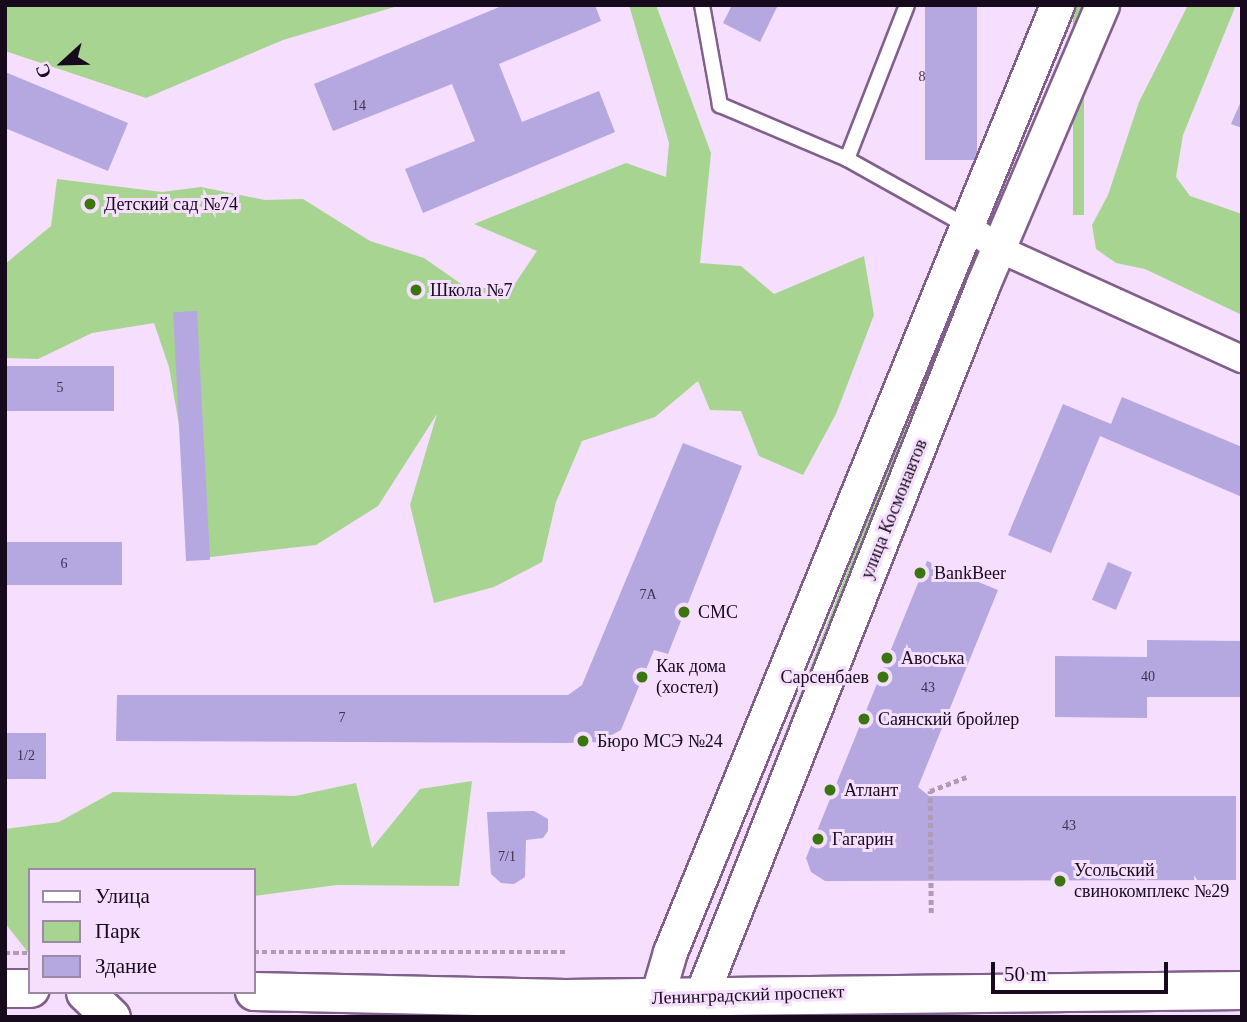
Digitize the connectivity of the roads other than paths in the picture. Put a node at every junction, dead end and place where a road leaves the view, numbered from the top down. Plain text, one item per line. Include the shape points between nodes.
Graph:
1 (702, 5) edge
2 (907, 5) edge
3 (1057, 5) edge
4 (1102, 5) edge
5 (847, 159) junction
6 (968, 226) junction
7 (997, 248) junction
8 (1242, 359) edge
9 (5, 988) edge
10 (28, 988) edge
11 (1242, 990) edge
12 (256, 991) edge
13 (87, 994) edge
14 (654, 1007) edge
15 (697, 1007) edge
16 (111, 1017) edge

1 - 5 lane via 720,105
2 - 5 lane
3 - 6 street
4 - 7 street, улица Космонавтов
5 - 6 lane
6 - 7 street
6 - 14 street via 670,952
7 - 8 street
7 - 15 street, улица Космонавтов
9 - 10 main road
11 - 15 main road, Ленинградский проспект
12 - 14 main road, Ленинградский проспект
13 - 16 main road
14 - 15 main road, Ленинградский проспект

